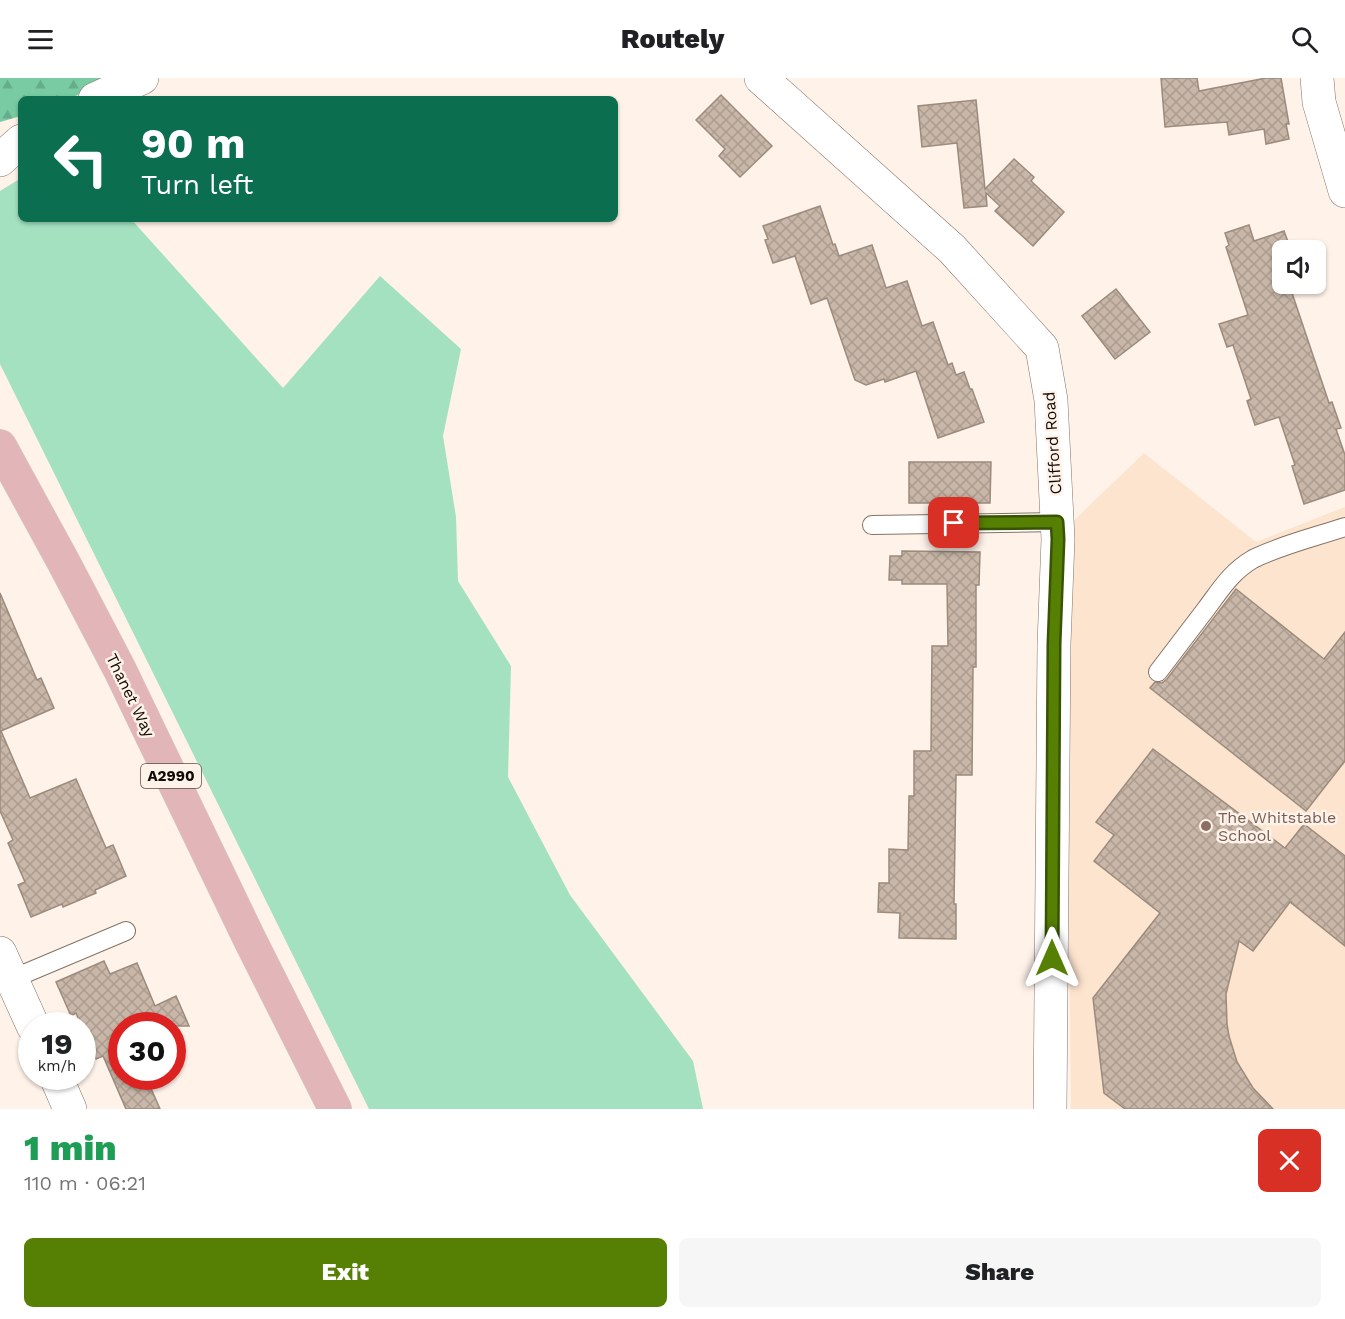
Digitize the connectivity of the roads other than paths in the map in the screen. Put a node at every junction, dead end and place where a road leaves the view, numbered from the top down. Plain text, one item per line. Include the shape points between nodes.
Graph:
1 (142, 78) edge
2 (761, 78) edge
3 (1317, 78) edge
4 (102, 96) edge
5 (18, 130) edge
6 (0, 136) edge
7 (18, 144) edge
8 (0, 160) edge
9 (1345, 191) edge
10 (0, 446) edge
11 (1057, 522) junction
12 (872, 525) dead end
13 (1345, 527) edge
14 (1158, 672) dead end
15 (126, 931) dead end
16 (6, 966) edge
17 (27, 1012) edge
18 (62, 1090) edge
19 (70, 1109) edge
20 (334, 1109) edge
21 (1050, 1109) edge

1 - 4 street
2 - 11 street, Clifford Road via 952,249 1042,348 1052,400
3 - 9 street via 1319,102
5 - 6 street
7 - 8 street
10 - 20 main road, Thanet Way / A2990 via 120,670
11 - 12 lane
11 - 21 street, Clifford Road
13 - 14 lane via 1269,552 1240,568 1228,578
15 - 16 lane
16 - 17 street
18 - 19 street

